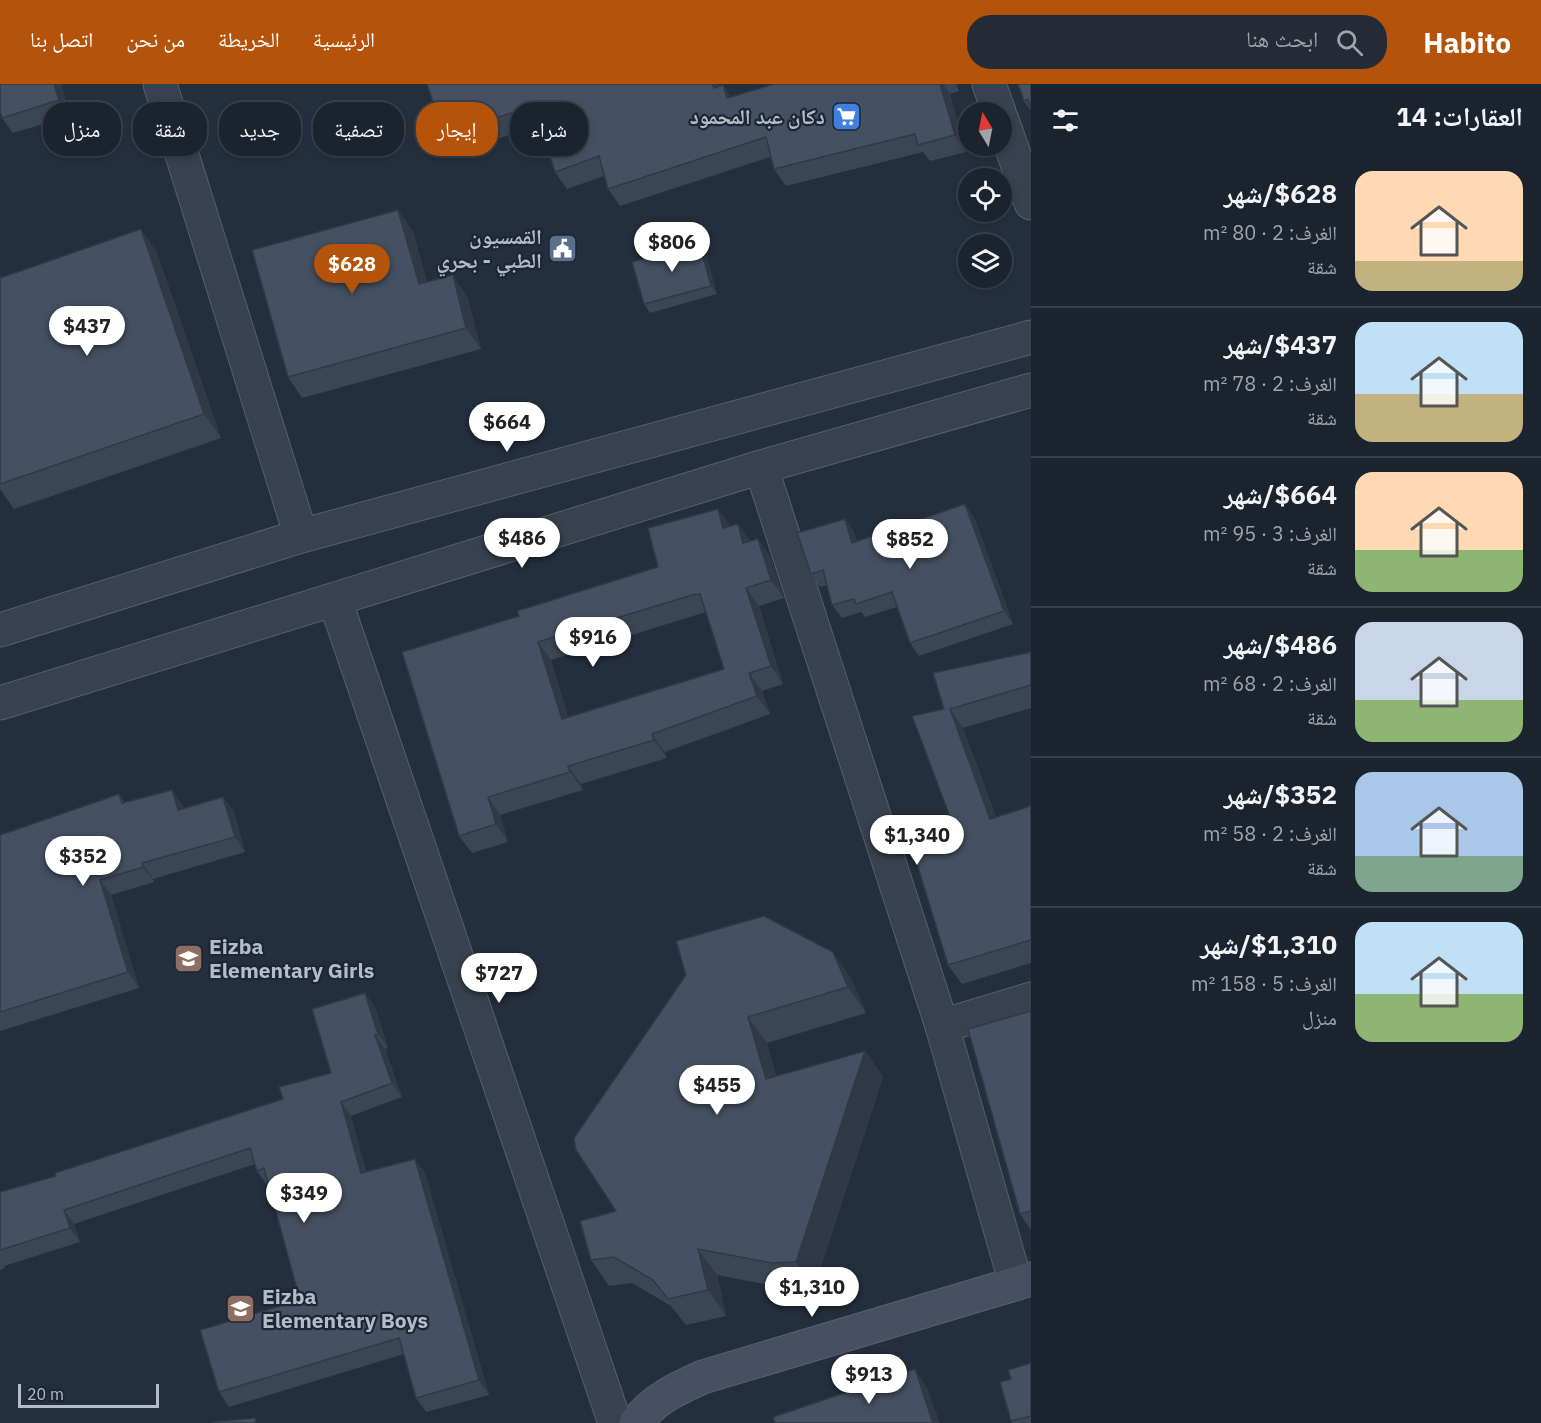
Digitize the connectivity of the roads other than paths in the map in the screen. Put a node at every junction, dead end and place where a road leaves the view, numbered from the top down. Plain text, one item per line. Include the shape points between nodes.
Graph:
1 (160, 84) edge
2 (989, 84) edge
3 (995, 102) edge
4 (1012, 149) edge
5 (1031, 203) edge
6 (1031, 337) edge
7 (1031, 390) edge
8 (761, 467) junction
9 (301, 536) junction
10 (335, 600) junction
11 (0, 630) edge
12 (0, 703) edge
13 (1031, 999) edge
14 (942, 1026) junction
15 (1023, 1281) edge
16 (615, 1423) edge
17 (636, 1423) edge

1 - 9 street
2 - 3 street
4 - 5 street
6 - 9 street
7 - 8 street
8 - 10 street
8 - 14 street
9 - 11 street
10 - 12 street
10 - 16 street
13 - 14 street
14 - 15 street
15 - 17 main road via 703,1377 670,1392

